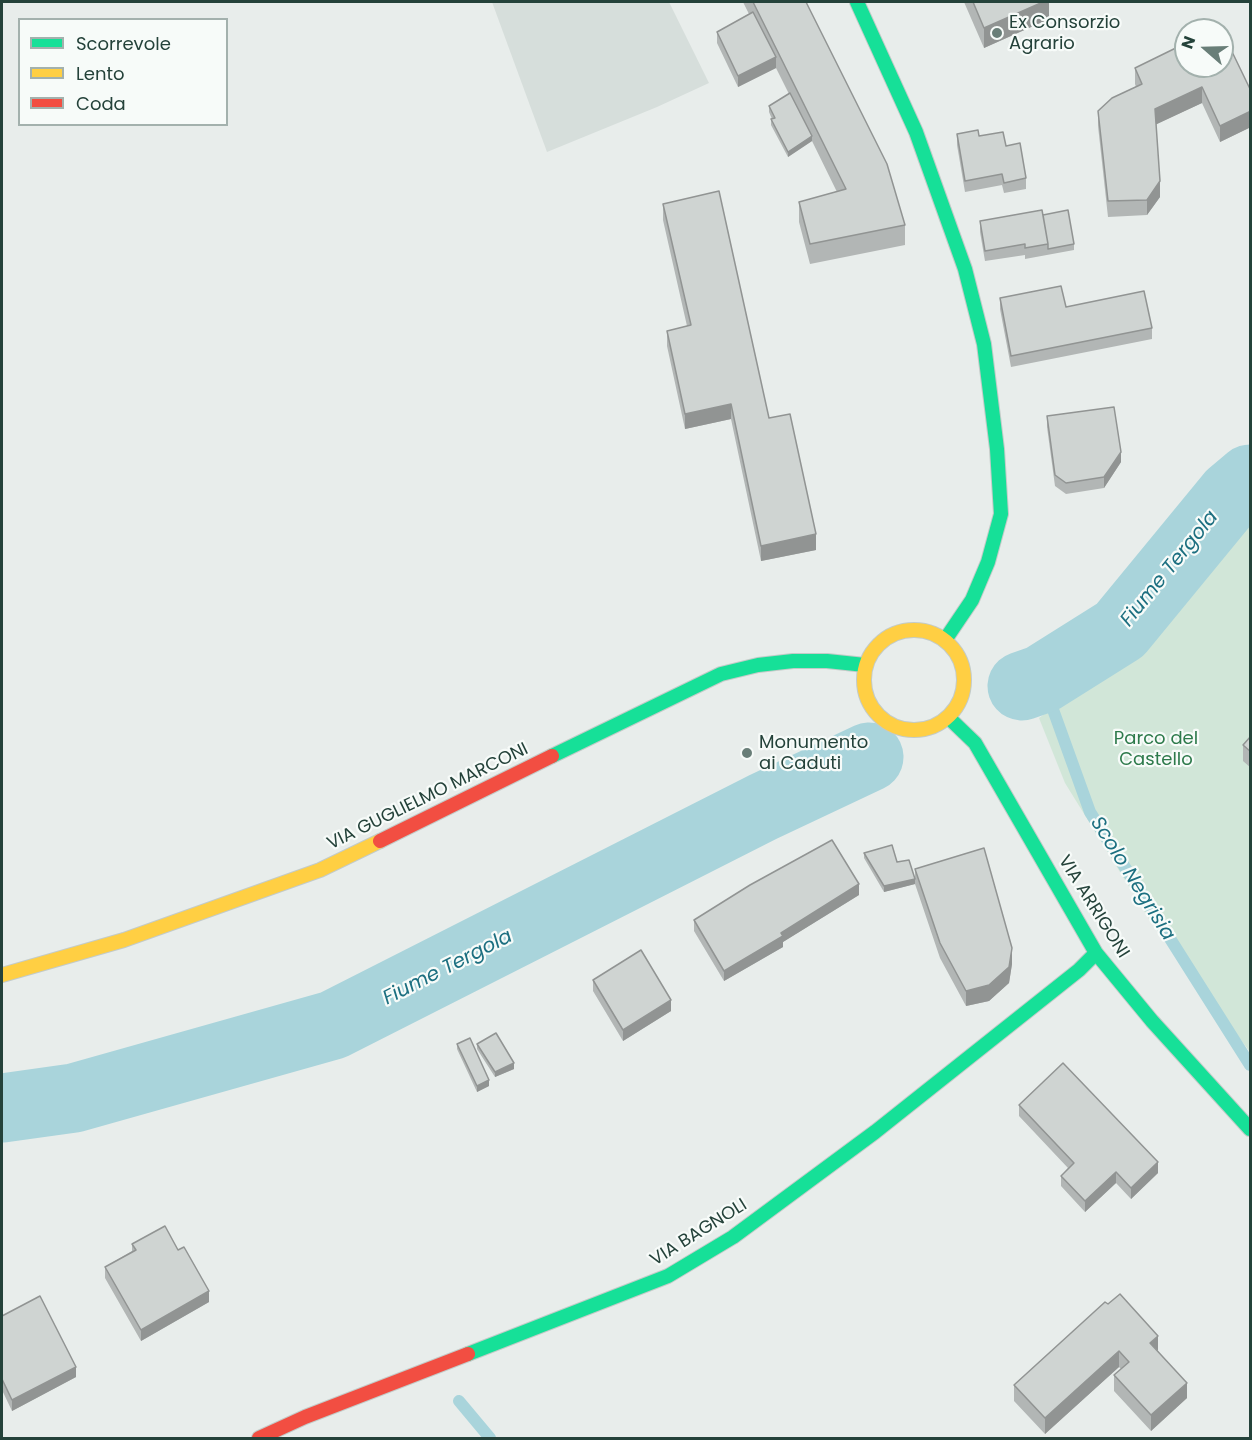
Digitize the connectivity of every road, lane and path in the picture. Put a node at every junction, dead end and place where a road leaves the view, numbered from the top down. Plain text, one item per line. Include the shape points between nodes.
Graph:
1 (857, 2) edge
2 (945, 640) junction
3 (865, 665) junction
4 (949, 717) junction
5 (1096, 953) junction
6 (2, 975) edge
7 (1251, 1129) edge
8 (259, 1438) edge

1 - 2 main road via 924,153 965,269 984,344 1001,514 972,600
2 - 3 main road via 914,629 899,632 884,639
2 - 4 main road via 963,669 964,683 961,698
3 - 4 main road via 866,696 884,722 914,730 930,728
3 - 6 main road, VIA GUGLIELMO MARCONI via 797,659 721,674 320,870 124,940
4 - 5 main road, VIA ARRIGONI via 980,751
5 - 7 main road, VIA ARRIGONI
5 - 8 main road, VIA BAGNOLI via 875,1132 733,1237 668,1276

